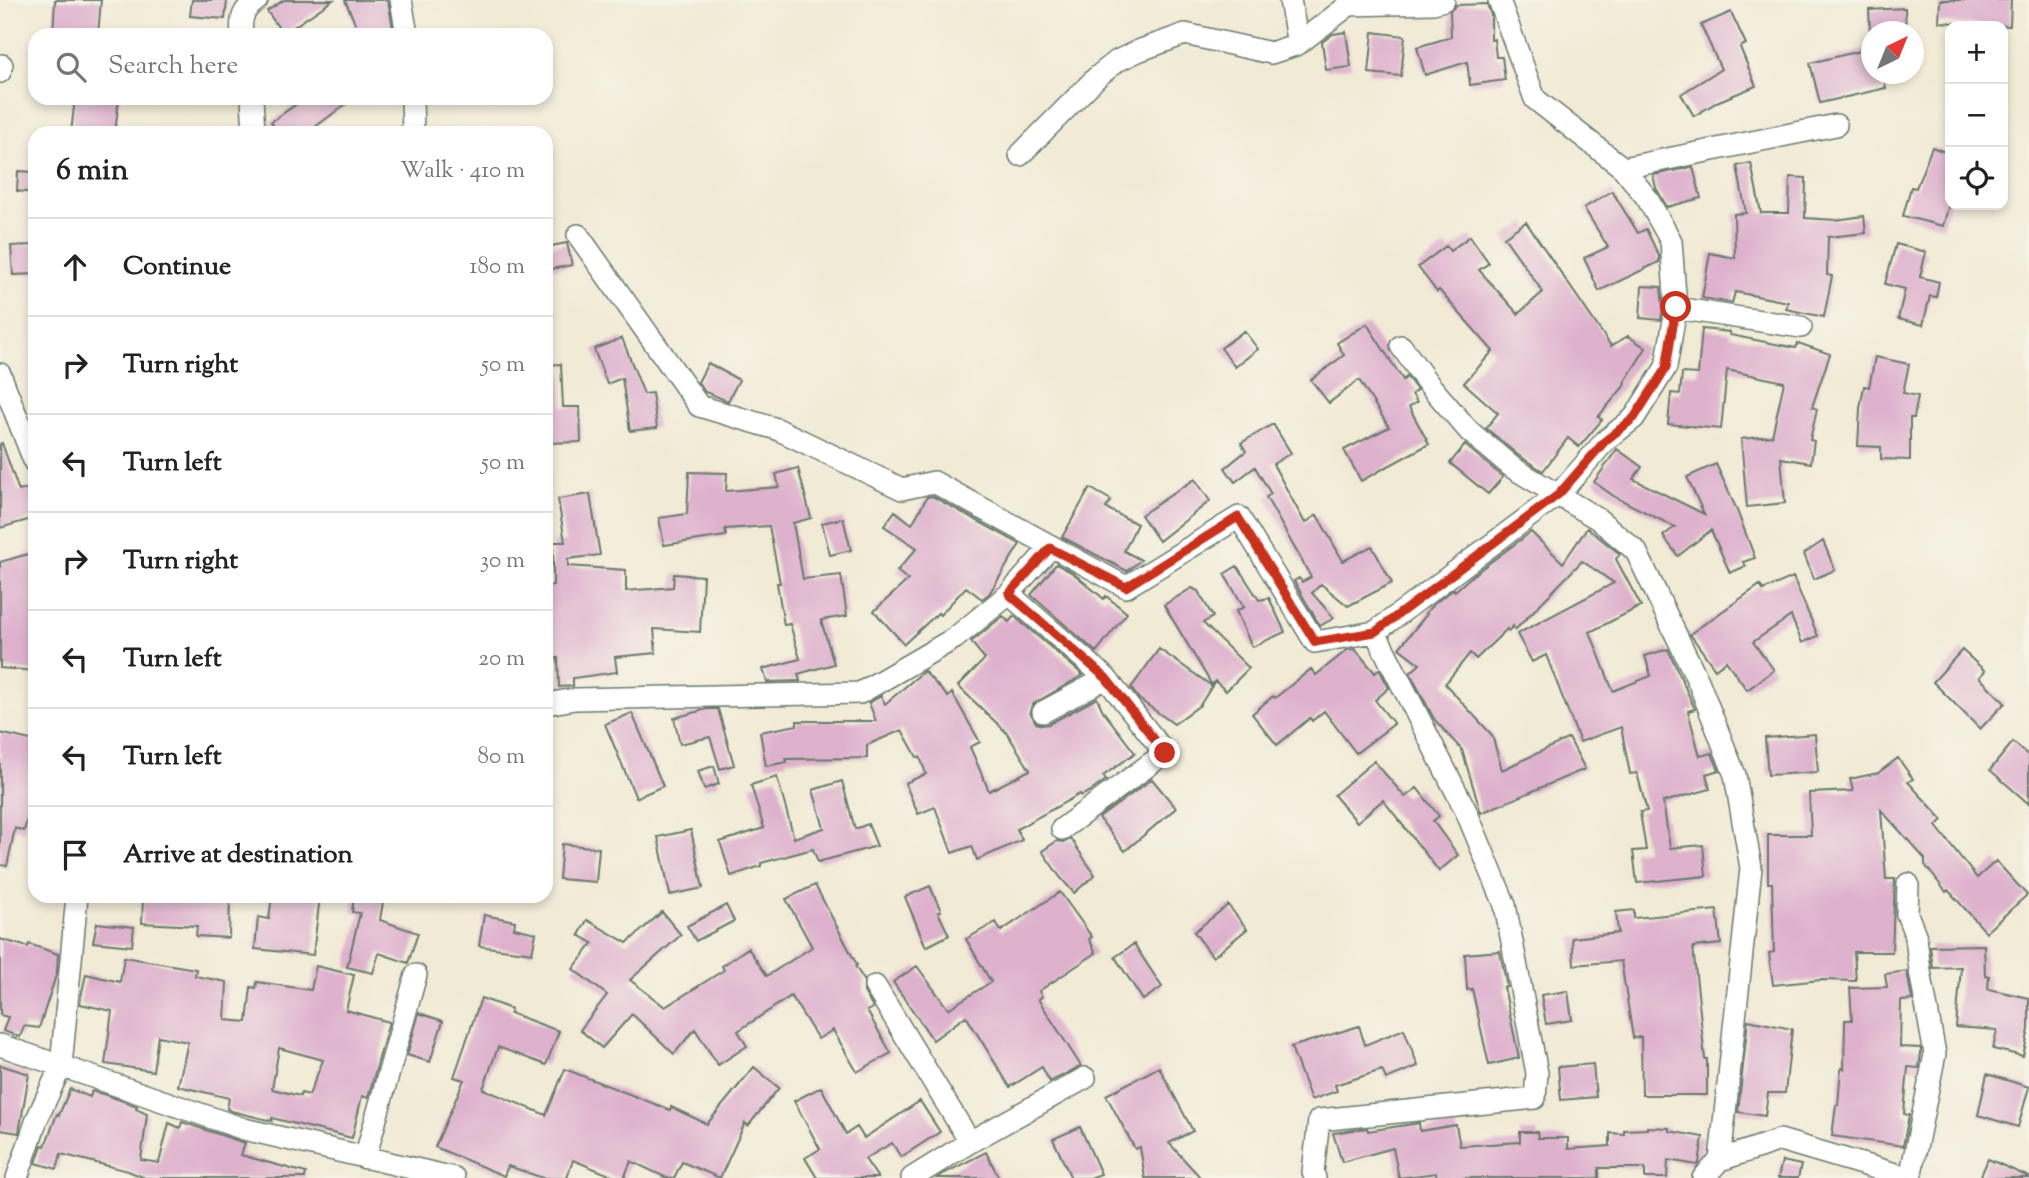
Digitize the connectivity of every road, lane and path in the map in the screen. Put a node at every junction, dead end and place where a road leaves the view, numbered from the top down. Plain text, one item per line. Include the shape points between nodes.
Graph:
1 (257, 0) edge
2 (401, 0) edge
3 (1290, 0) edge
4 (1444, 0) edge
5 (1499, 0) edge
6 (241, 28) edge
7 (406, 28) edge
8 (1298, 44) junction
9 (252, 105) edge
10 (412, 105) edge
11 (1836, 125) dead end
12 (254, 126) edge
13 (414, 126) edge
14 (1020, 155) dead end
15 (1623, 168) junction
16 (578, 235) dead end
17 (1676, 307) junction
18 (1801, 327) dead end
19 (1401, 346) dead end
20 (0, 374) edge
21 (9, 425) edge
22 (28, 453) edge
23 (1559, 494) junction
24 (1050, 548) junction
25 (1009, 594) junction
26 (1375, 632) junction
27 (1106, 678) junction
28 (553, 703) edge
29 (1043, 712) dead end
30 (1062, 829) dead end
31 (1908, 884) dead end
32 (75, 903) edge
33 (416, 975) dead end
34 (875, 986) dead end
35 (0, 1045) edge
36 (61, 1066) junction
37 (1085, 1078) dead end
38 (970, 1142) junction
39 (365, 1158) junction
40 (1720, 1160) junction
41 (17, 1178) edge
42 (454, 1178) edge
43 (912, 1178) edge
44 (1315, 1178) edge
45 (1703, 1178) edge
46 (1909, 1178) edge

1 - 6 street via 240,19
2 - 7 street
3 - 8 street
4 - 8 street via 1349,5
5 - 15 street via 1535,99
8 - 14 street via 1271,52 1185,34 1138,51 1097,77
9 - 12 street
10 - 13 street
11 - 15 street
15 - 17 street via 1647,198 1671,241
16 - 24 street via 699,406 777,429 902,489 934,482
17 - 18 street
17 - 23 street via 1666,368 1634,418 1605,441
19 - 23 street via 1469,431 1513,468
20 - 21 street
21 - 22 street
23 - 26 street
23 - 40 street via 1636,551 1699,683 1735,775 1751,868
24 - 25 street
24 - 26 street via 1126,587 1238,517 1315,642
25 - 27 street
25 - 28 street via 955,638 859,693
26 - 44 street via 1466,811 1505,905 1537,1073 1535,1098 1320,1120
27 - 29 street
27 - 30 street via 1165,753
31 - 46 street via 1907,914 1916,937 1935,1054
32 - 36 street
33 - 39 street
34 - 38 street
35 - 36 street
36 - 39 street via 244,1129
36 - 41 street
37 - 38 street
38 - 43 street
39 - 42 street
40 - 45 street
40 - 46 street via 1780,1140

